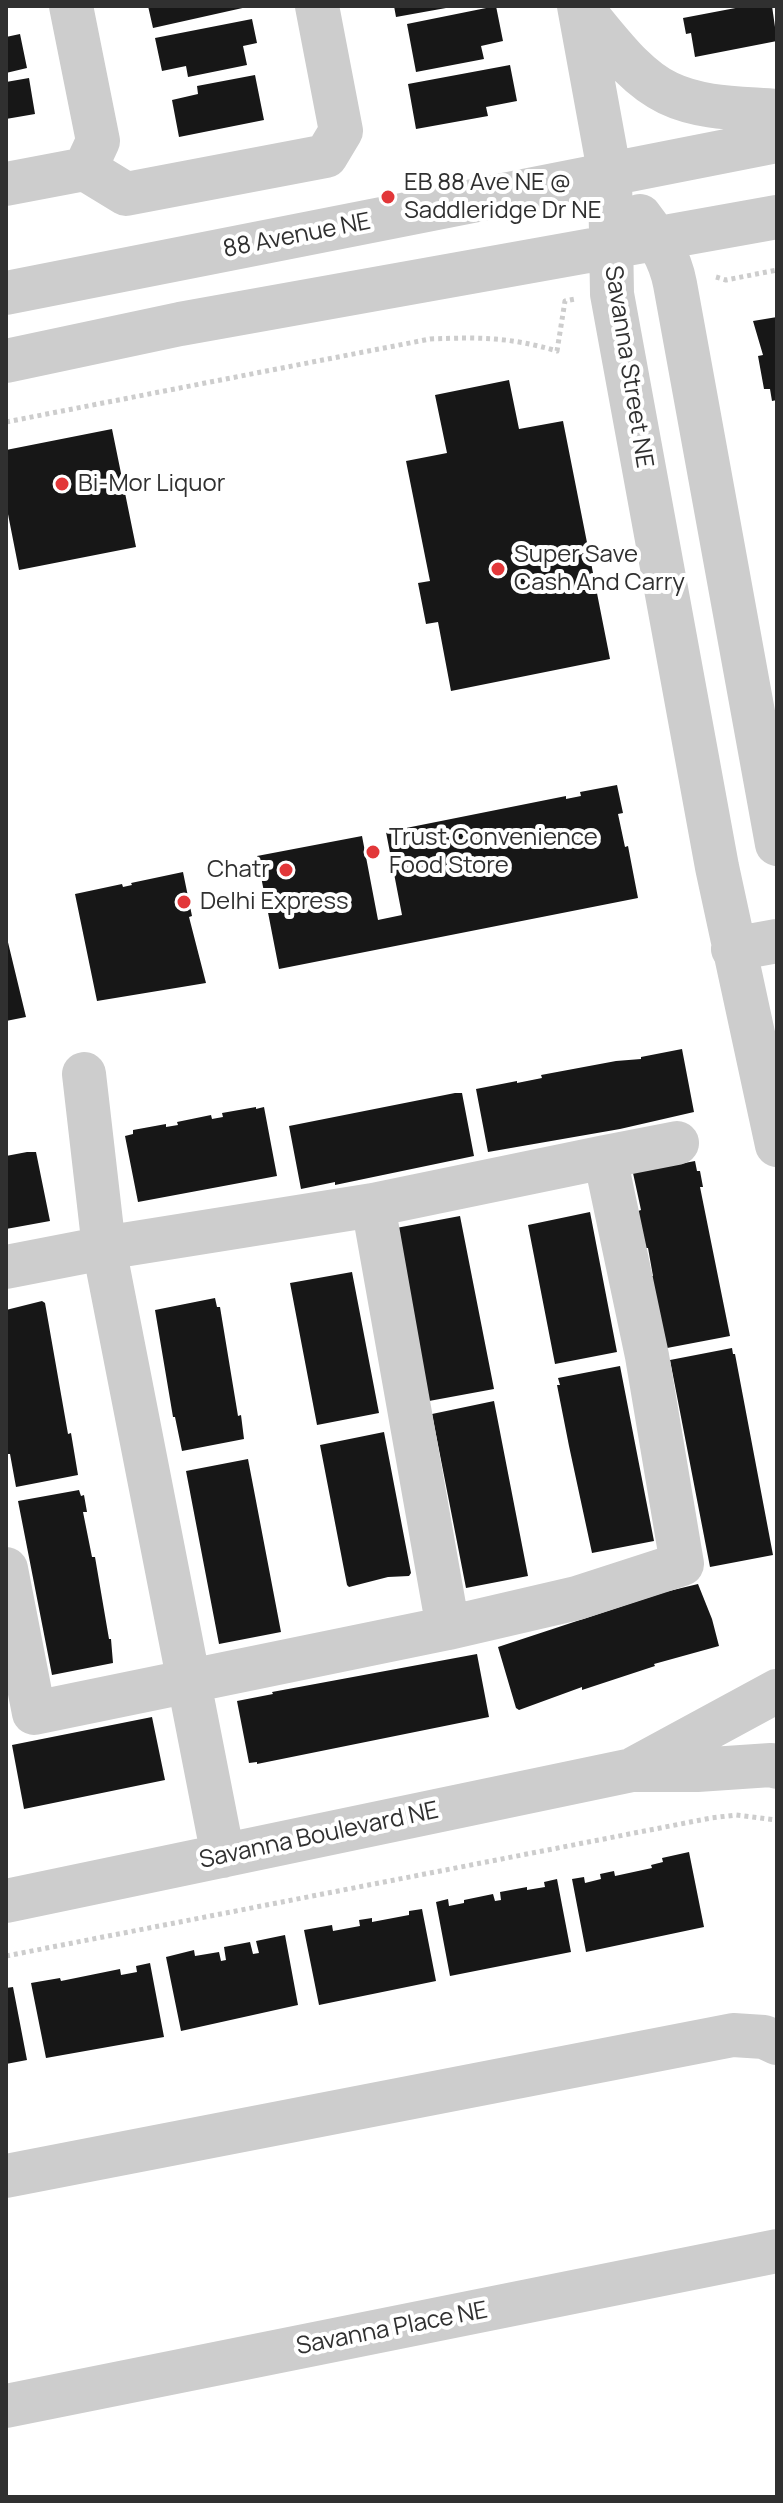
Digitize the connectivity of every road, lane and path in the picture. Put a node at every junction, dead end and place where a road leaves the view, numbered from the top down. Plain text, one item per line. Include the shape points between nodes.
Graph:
1 (71, 6) edge
2 (317, 6) edge
3 (580, 7) edge
4 (777, 111) edge
5 (777, 141) edge
6 (85, 169) junction
7 (610, 176) junction
8 (6, 184) edge
9 (777, 217) edge
10 (658, 240) junction
11 (610, 248) junction
12 (777, 270) edge
13 (716, 277) dead end
14 (6, 293) edge
15 (557, 351) dead end
16 (6, 361) edge
17 (6, 422) edge
18 (777, 844) edge
19 (777, 941) edge
20 (733, 949) junction
21 (84, 1074) dead end
22 (677, 1143) dead end
23 (777, 1145) edge
24 (605, 1157) junction
25 (373, 1205) junction
26 (104, 1248) junction
27 (6, 1267) edge
28 (6, 1569) edge
29 (448, 1628) junction
30 (13, 1640) edge
31 (187, 1683) junction
32 (777, 1691) edge
33 (777, 1767) edge
34 (632, 1770) junction
35 (777, 1820) edge
36 (223, 1856) junction
37 (6, 1901) edge
38 (6, 1956) edge
39 (777, 2043) edge
40 (6, 2176) edge
41 (777, 2251) edge
42 (6, 2406) edge

1 - 6 street via 98,141
2 - 6 street via 341,131 326,156 126,194
3 - 4 street via 633,65 670,94 706,104
3 - 7 street, Savanna Street NE
5 - 7 street, 88 Avenue NE
6 - 8 street
7 - 10 street
7 - 11 street, Savanna Street NE
7 - 14 street, 88 Avenue NE
9 - 10 street
10 - 11 street
10 - 18 street via 672,269 680,306
11 - 16 street via 180,324
11 - 20 street, Savanna Street NE via 612,294
12 - 13 path via 726,280
15 - 17 path via 496,338 430,339
19 - 20 street
20 - 23 street, Savanna Street NE
21 - 26 street
22 - 24 street
24 - 25 street
24 - 29 street via 647,1356 682,1564 577,1598
25 - 26 street
25 - 29 street
26 - 27 street
26 - 31 street
28 - 30 street
29 - 31 street
30 - 31 street via 34,1713
31 - 36 street
32 - 34 street, Savanna Boulevard NE
33 - 34 street, Savanna Boulevard NE
34 - 36 street, Savanna Boulevard NE
35 - 38 path via 711,1818
36 - 37 street, Savanna Boulevard NE
39 - 40 street via 733,2035
41 - 42 street, Savanna Place NE

